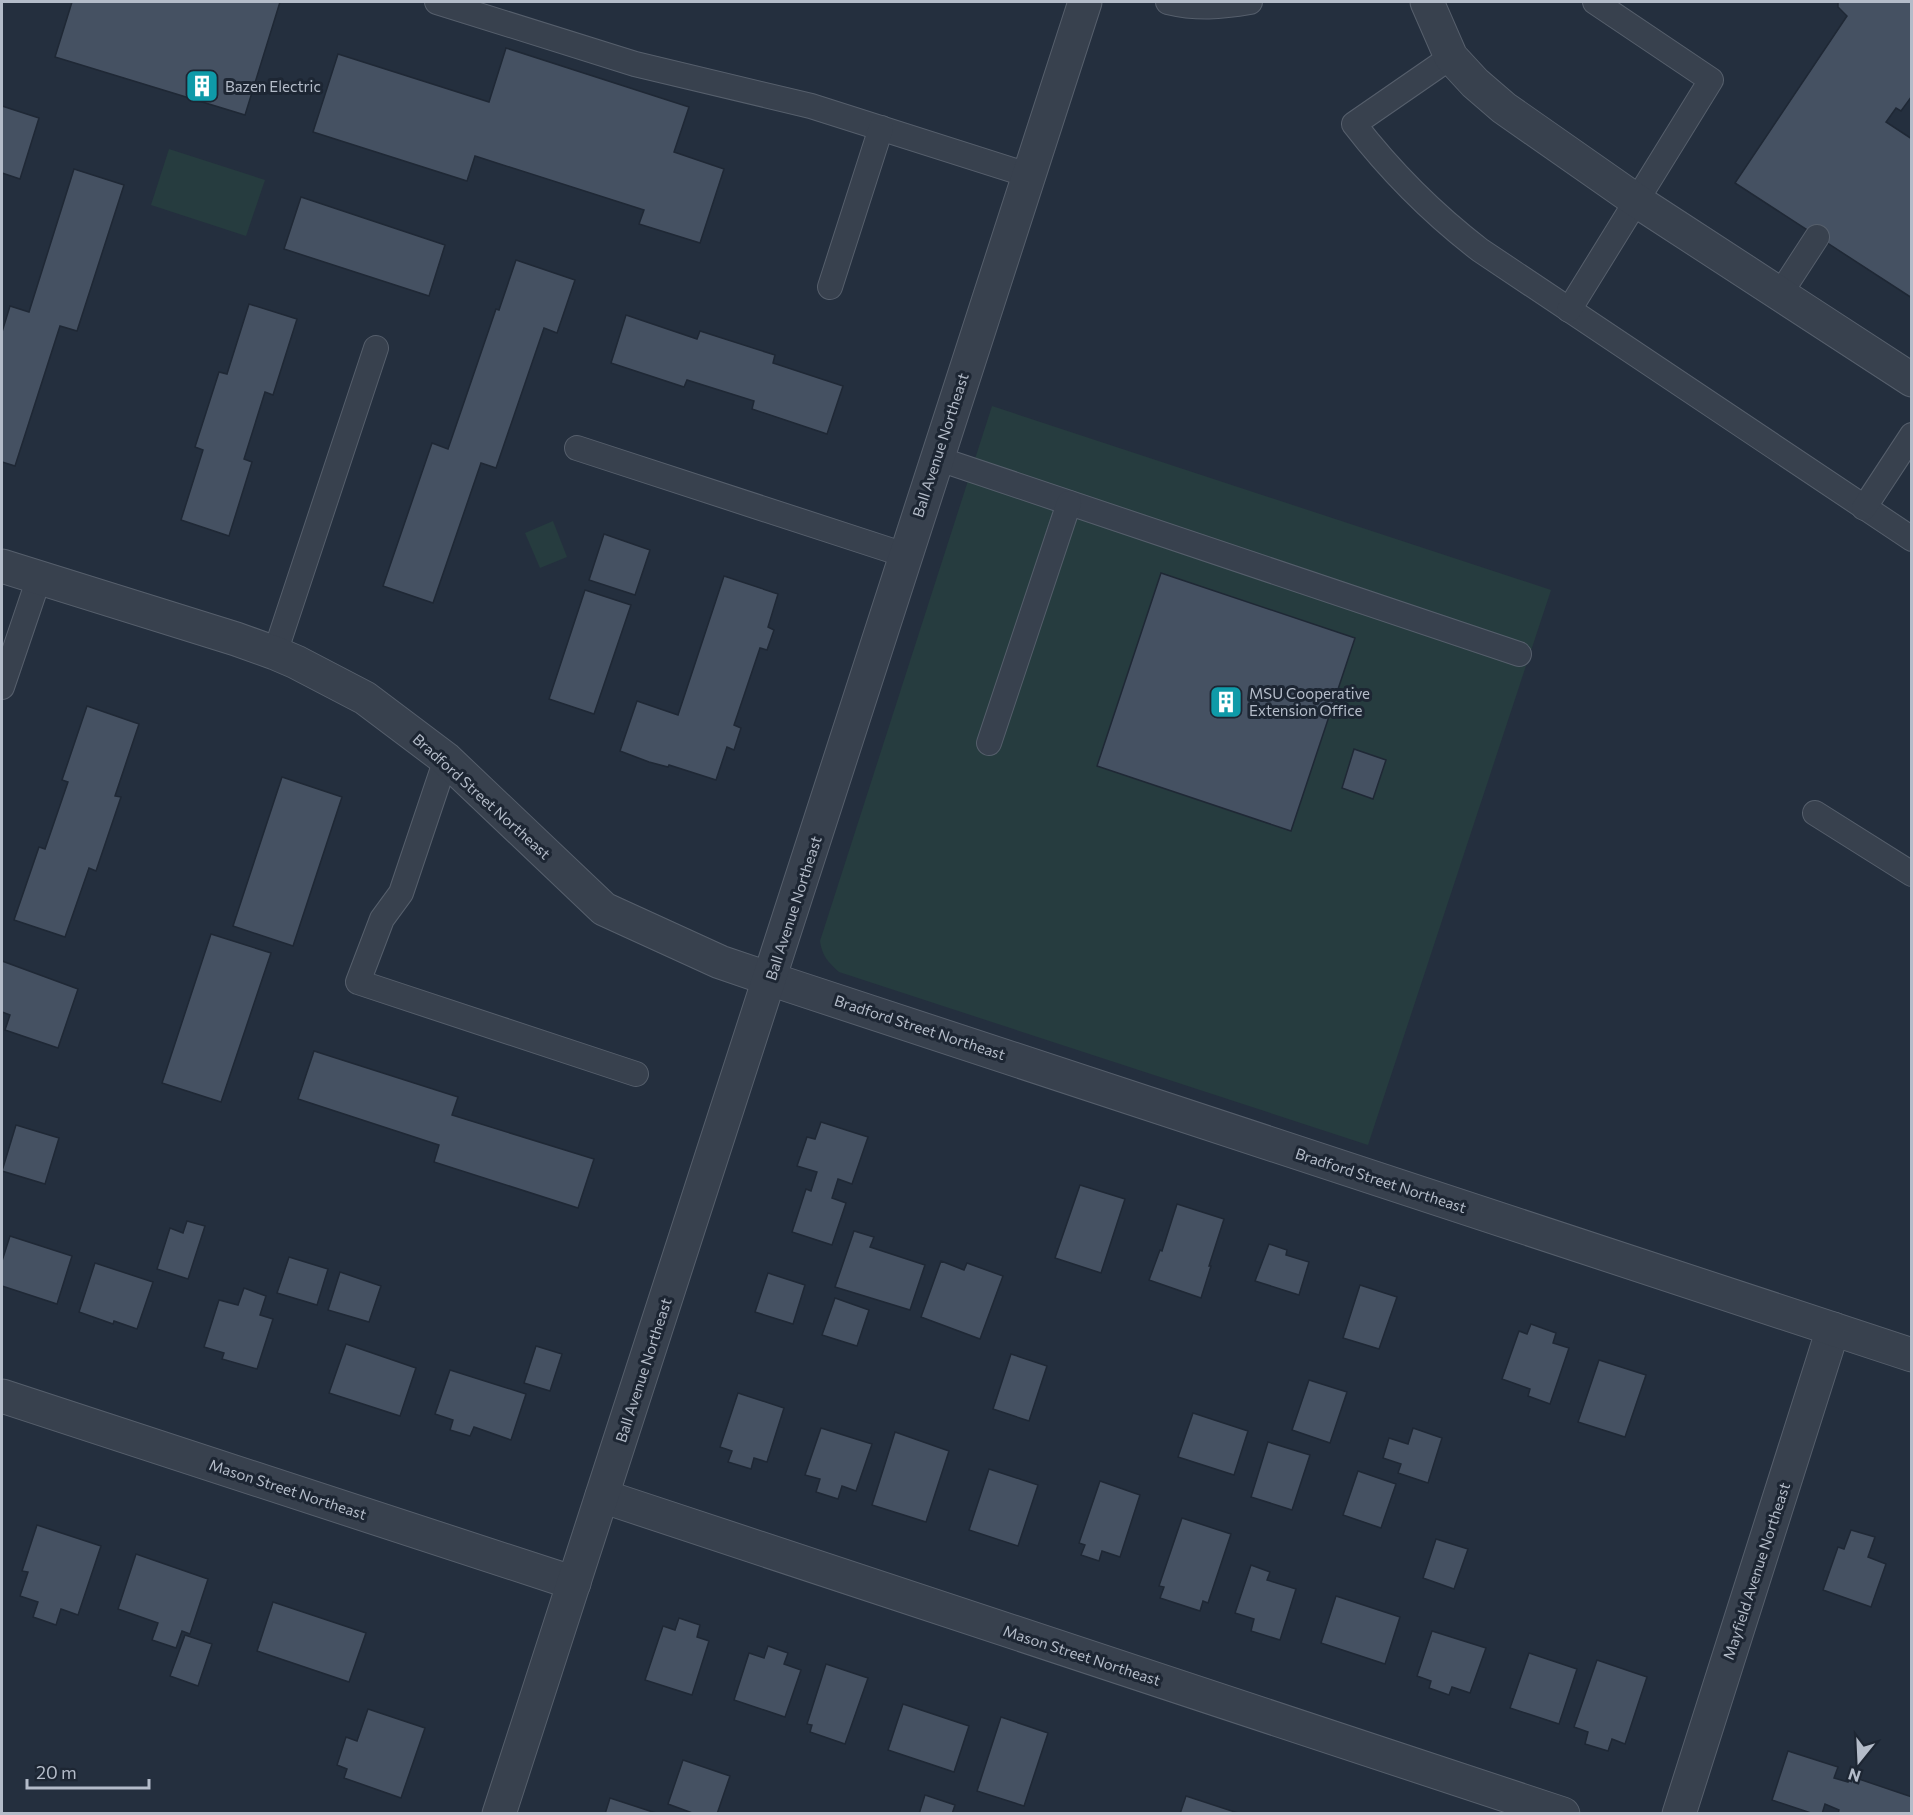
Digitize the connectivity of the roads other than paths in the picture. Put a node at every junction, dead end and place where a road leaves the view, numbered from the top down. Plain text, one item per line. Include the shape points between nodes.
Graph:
1 (437, 2) edge
2 (1085, 2) edge
3 (1168, 2) edge
4 (1250, 2) edge
5 (1427, 2) edge
6 (1595, 2) edge
7 (1451, 57) junction
8 (881, 128) junction
9 (1028, 175) junction
10 (1637, 201) junction
11 (1817, 237) dead end
12 (830, 287) dead end
13 (1780, 294) junction
14 (1569, 310) junction
15 (375, 348) dead end
16 (1911, 380) edge
17 (1911, 435) edge
18 (577, 448) dead end
19 (936, 458) junction
20 (1069, 503) junction
21 (1864, 508) junction
22 (1911, 539) edge
23 (905, 555) junction
24 (2, 566) edge
25 (39, 578) junction
26 (275, 653) junction
27 (1519, 654) dead end
28 (2, 687) edge
29 (989, 743) dead end
30 (446, 759) junction
31 (1815, 813) dead end
32 (1911, 874) edge
33 (770, 979) junction
34 (636, 1074) dead end
35 (1833, 1329) junction
36 (1911, 1355) edge
37 (2, 1396) edge
38 (602, 1496) junction
39 (574, 1583) junction
40 (499, 1814) edge
41 (1563, 1814) edge
42 (1679, 1814) edge

1 - 8 lane via 635,64 811,105
2 - 9 street, Ball Avenue Northeast
3 - 4 lane via 1196,7
5 - 7 street
6 - 10 lane via 1711,80
7 - 10 street via 1504,108
7 - 14 lane via 1354,124 1377,154 1444,222
8 - 9 lane
8 - 12 lane
9 - 19 street, Ball Avenue Northeast
10 - 13 street
10 - 14 lane
11 - 13 lane
13 - 16 street
14 - 21 lane
15 - 26 lane
17 - 21 lane
18 - 23 lane
19 - 20 lane
19 - 23 street, Ball Avenue Northeast
20 - 27 lane
20 - 29 lane
21 - 22 lane
23 - 33 street, Ball Avenue Northeast
24 - 25 street, Bradford Street Northeast
25 - 26 street, Bradford Street Northeast
25 - 28 lane
26 - 30 street, Bradford Street Northeast via 365,698
30 - 33 street, Bradford Street Northeast via 604,909 720,962
30 - 34 lane via 401,893 382,919 358,982
31 - 32 lane
33 - 35 street, Bradford Street Northeast
33 - 38 street, Ball Avenue Northeast
35 - 36 street, Bradford Street Northeast
35 - 42 street, Mayfield Avenue Northeast
37 - 39 street, Mason Street Northeast
38 - 39 street, Ball Avenue Northeast
38 - 41 street, Mason Street Northeast
39 - 40 street, Ball Avenue Northeast

